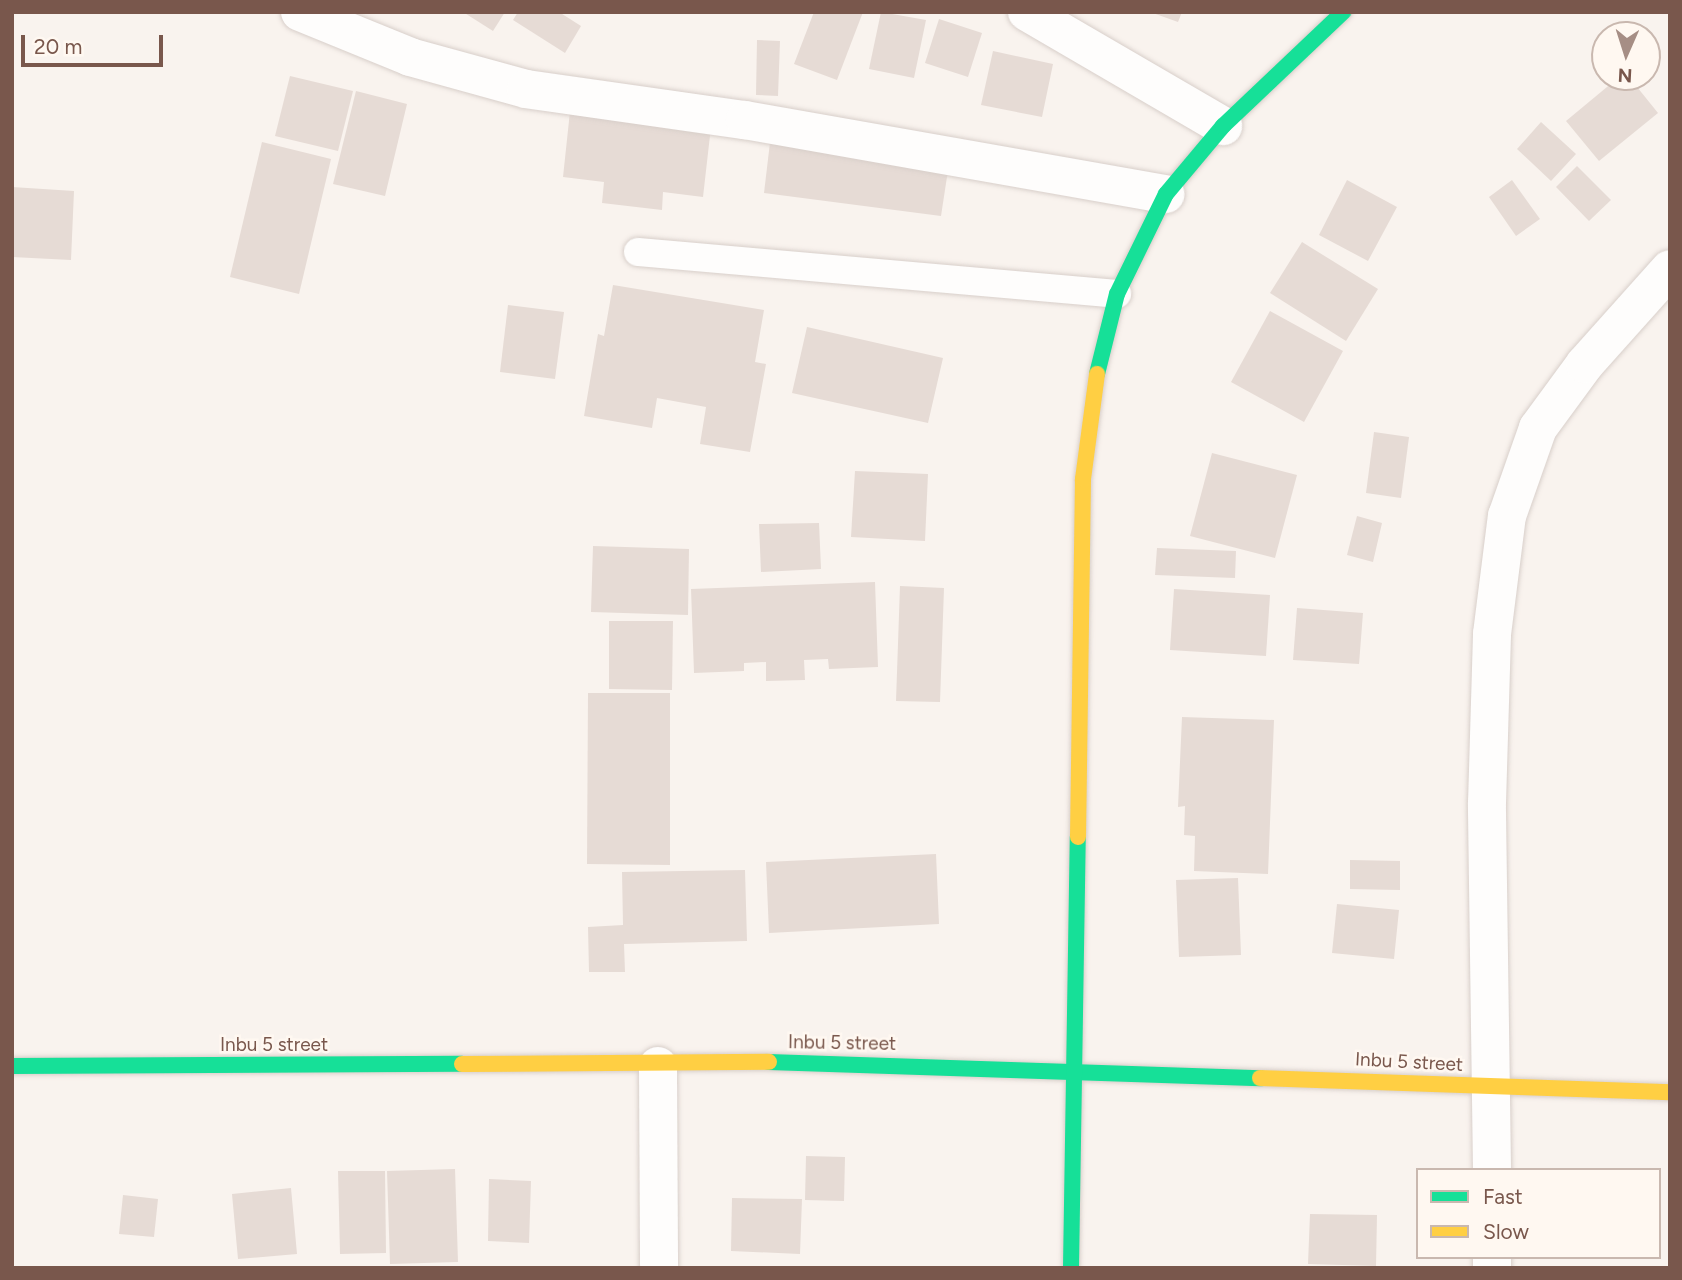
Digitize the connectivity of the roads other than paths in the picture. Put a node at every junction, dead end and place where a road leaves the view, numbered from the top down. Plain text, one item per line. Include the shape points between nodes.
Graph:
1 (300, 12) edge
2 (1027, 12) edge
3 (1343, 12) edge
4 (1223, 126) junction
5 (1166, 194) junction
6 (638, 252) dead end
7 (1670, 269) edge
8 (1116, 294) junction
9 (12, 1066) edge
10 (658, 1066) junction
11 (1075, 1072) junction
12 (1492, 1087) junction
13 (1670, 1092) edge
14 (1492, 1168) edge
15 (659, 1268) edge
16 (1071, 1268) edge

1 - 5 street via 410,57 526,89 745,120
2 - 4 street
3 - 4 street
4 - 5 street
5 - 8 street
6 - 8 lane
7 - 12 street via 1585,364 1538,428 1507,516 1492,634 1487,803
8 - 11 street via 1097,376 1083,479
9 - 10 street, Inbu 5 street
10 - 11 street, Inbu 5 street via 792,1062
10 - 15 street
11 - 12 street, Inbu 5 street
11 - 16 street
12 - 13 street, Inbu 5 street
12 - 14 street

